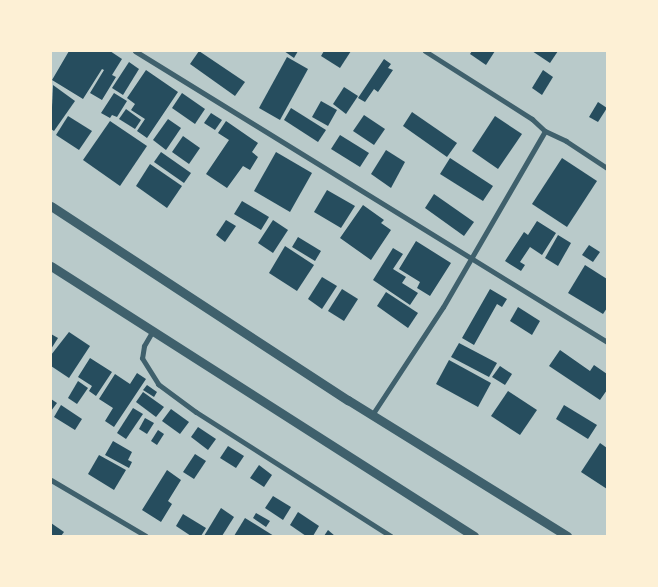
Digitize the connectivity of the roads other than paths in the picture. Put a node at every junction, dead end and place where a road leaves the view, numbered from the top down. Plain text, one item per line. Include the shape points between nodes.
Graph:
1 (135, 51) edge
2 (424, 51) edge
3 (545, 131) junction
4 (607, 168) edge
5 (51, 206) edge
6 (470, 257) junction
7 (51, 266) edge
8 (152, 332) junction
9 (607, 342) edge
10 (372, 415) junction
11 (51, 480) edge
12 (146, 536) edge
13 (390, 536) edge
14 (474, 536) edge
15 (567, 536) edge

1 - 6 street
2 - 3 street via 532,119
3 - 4 street
3 - 6 street
5 - 10 street
6 - 9 street
6 - 10 street via 443,307
7 - 8 street
8 - 13 street via 142,358 158,384 196,412
8 - 14 street
10 - 15 street
11 - 12 street

